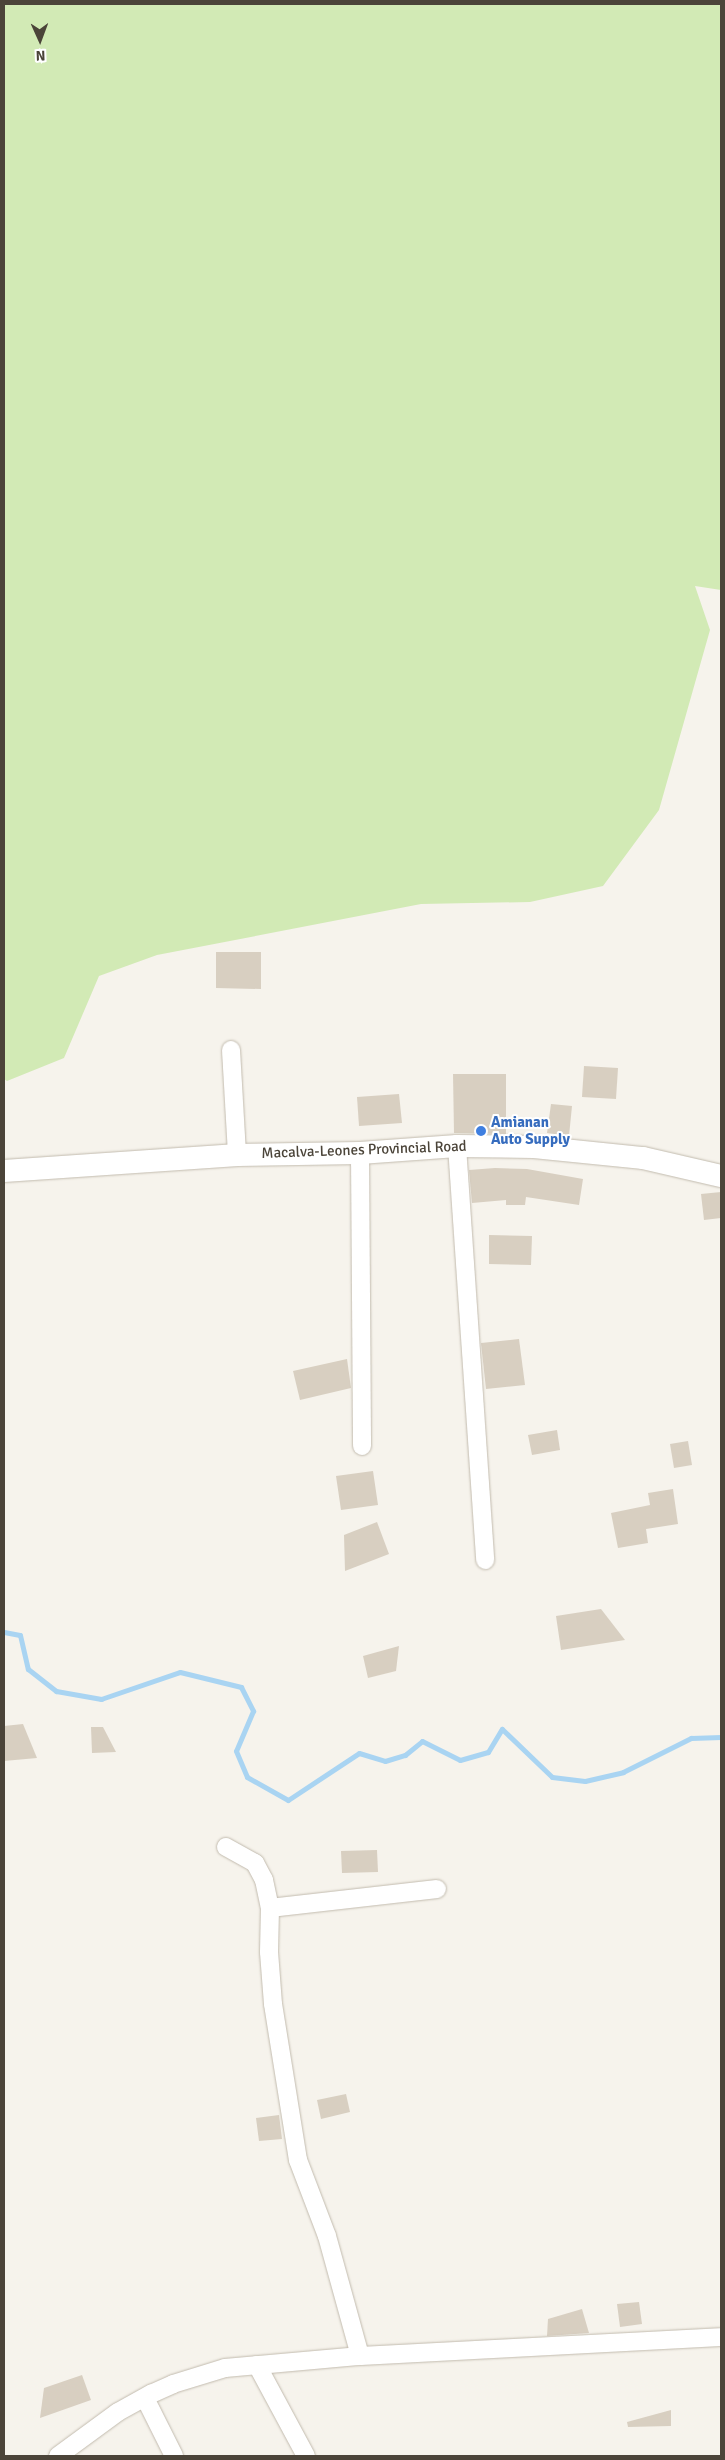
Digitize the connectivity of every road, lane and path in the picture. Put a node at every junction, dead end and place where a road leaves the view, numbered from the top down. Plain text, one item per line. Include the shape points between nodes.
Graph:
1 (231, 1050) dead end
2 (457, 1146) junction
3 (360, 1153) junction
4 (237, 1155) junction
5 (4, 1171) edge
6 (721, 1176) edge
7 (362, 1446) dead end
8 (485, 1560) dead end
9 (226, 1847) dead end
10 (437, 1889) dead end
11 (270, 1908) junction
12 (721, 2337) edge
13 (360, 2356) junction
14 (257, 2365) junction
15 (145, 2398) junction
16 (58, 2456) edge
17 (174, 2456) edge
18 (306, 2456) edge

1 - 4 street
2 - 3 street, Macalva-Leones Provincial Road
2 - 6 street, Macalva-Leones Provincial Road via 585,1151 643,1158
2 - 8 street
3 - 4 street, Macalva-Leones Provincial Road
3 - 7 street
4 - 5 street, Macalva-Leones Provincial Road
9 - 11 street via 261,1869
10 - 11 street
11 - 13 street via 269,1952 274,2004 296,2151 327,2236
12 - 13 street
13 - 14 street
14 - 15 street via 225,2368 194,2376
14 - 18 street
15 - 16 street via 118,2412
15 - 17 street

